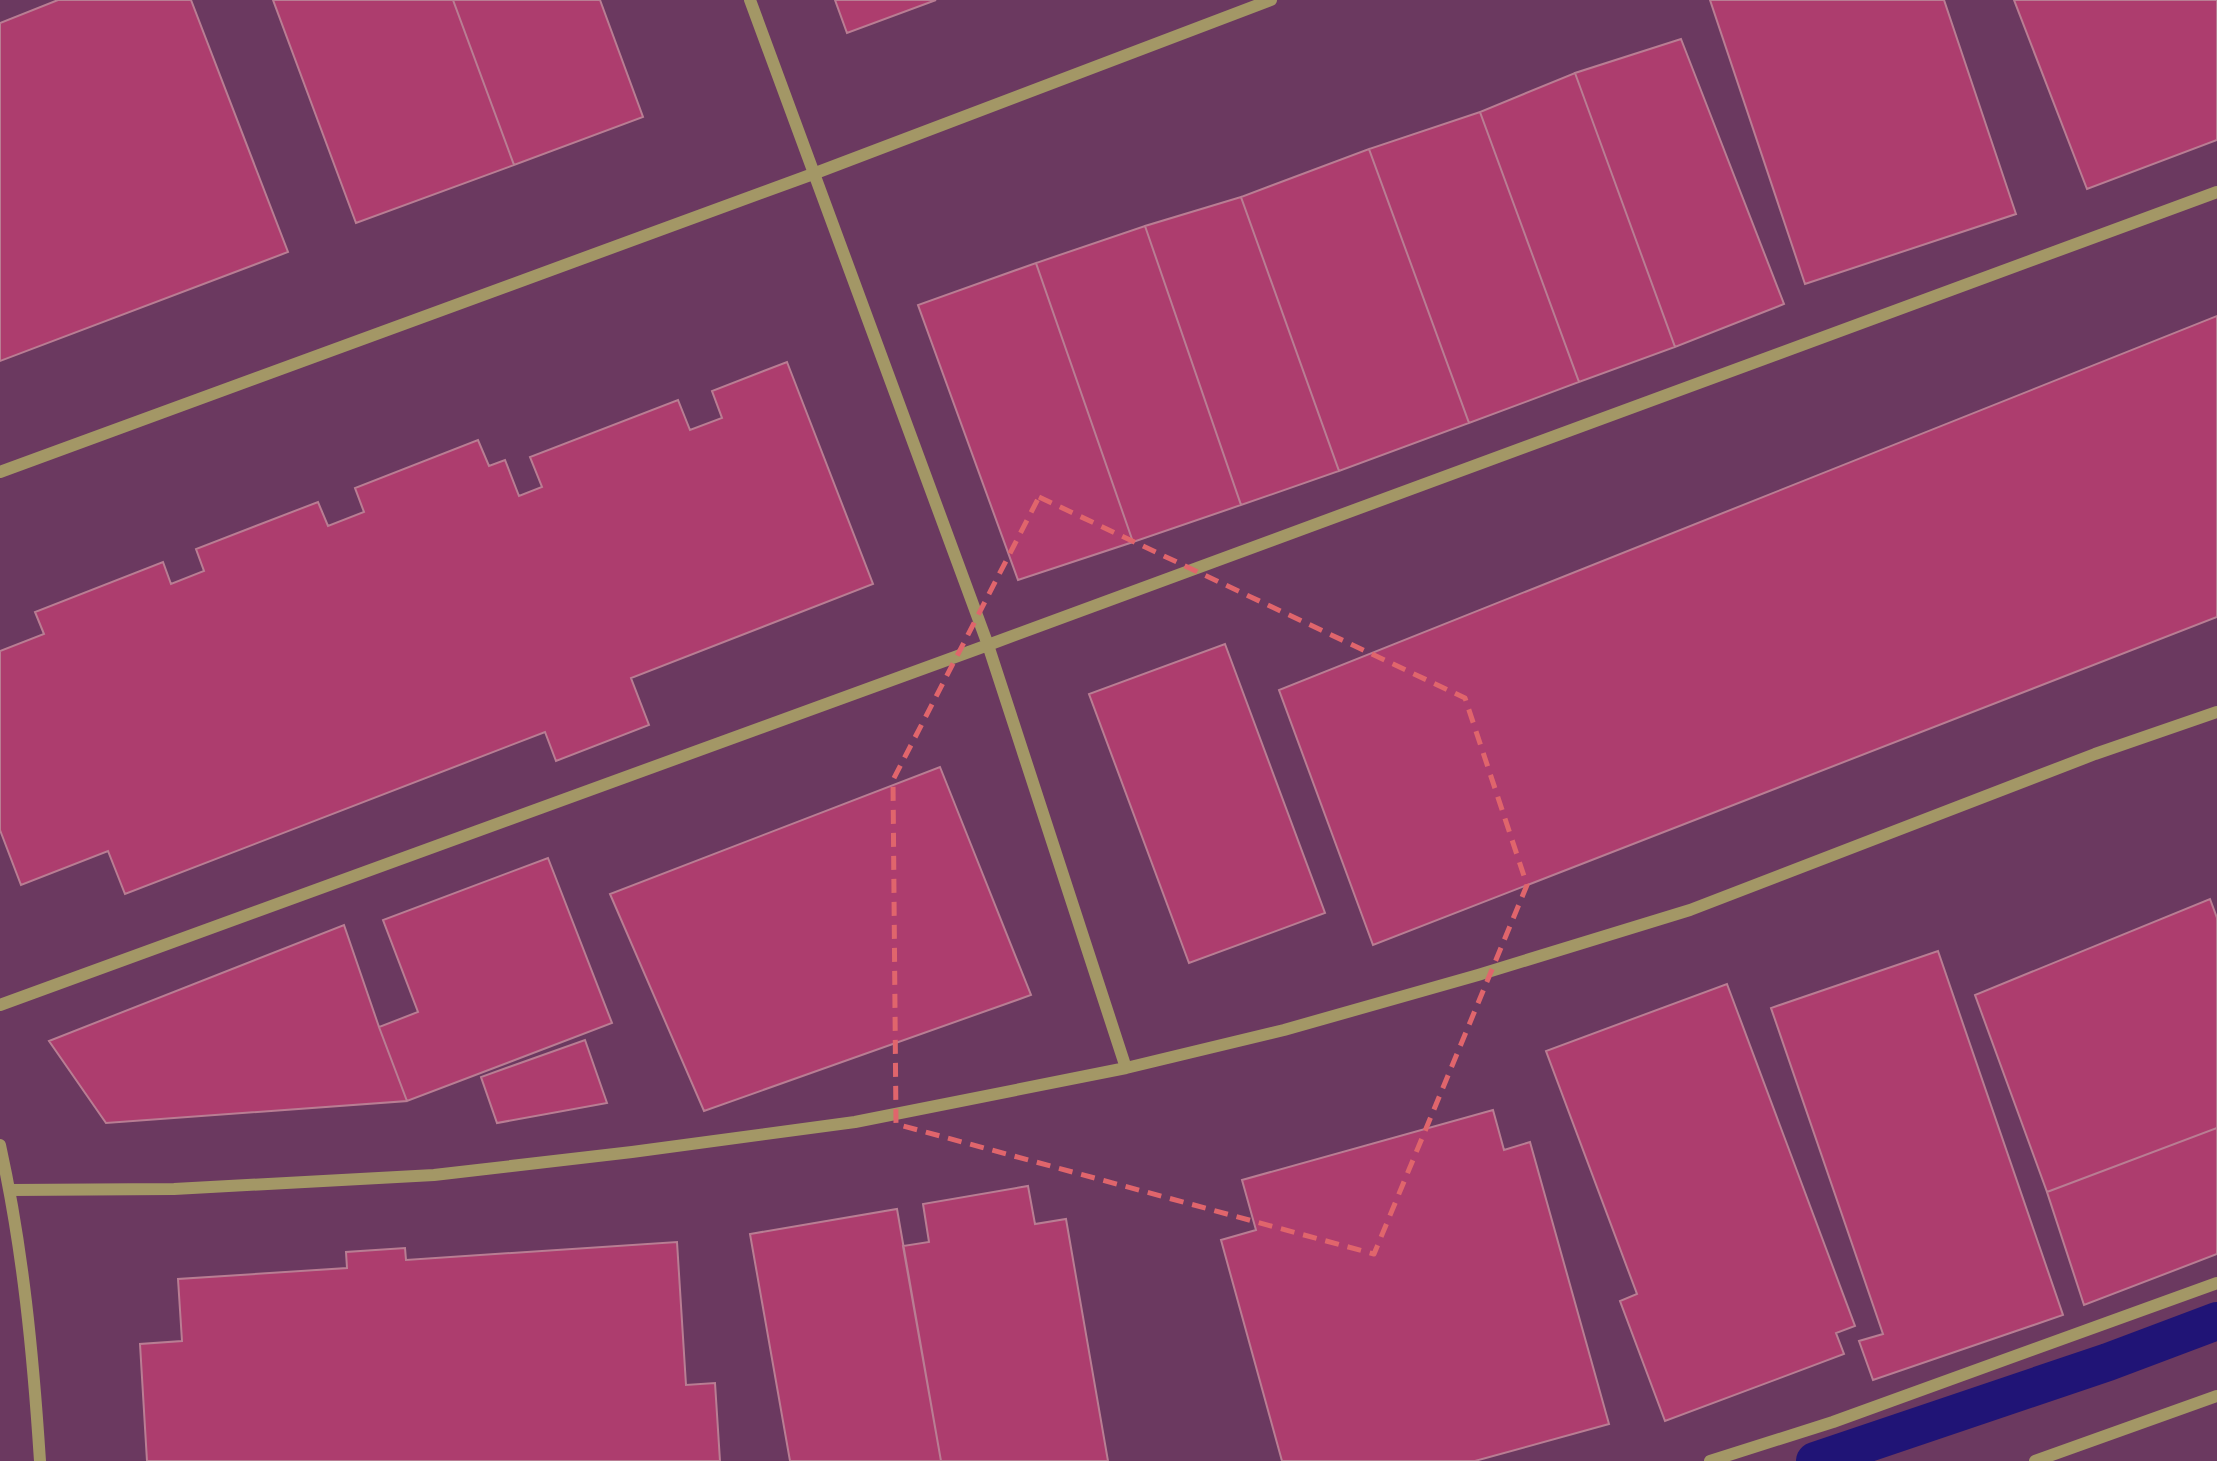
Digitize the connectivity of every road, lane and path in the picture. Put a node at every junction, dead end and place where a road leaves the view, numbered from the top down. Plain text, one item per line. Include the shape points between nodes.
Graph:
1 (750, 0) edge
2 (1271, 0) edge
3 (813, 174) junction
4 (2217, 192) edge
5 (0, 472) edge
6 (988, 645) junction
7 (2217, 712) edge
8 (0, 1005) edge
9 (1126, 1068) junction
10 (0, 1145) edge
11 (10, 1190) junction
12 (2217, 1283) edge
13 (2216, 1400) edge
14 (40, 1461) edge
15 (1710, 1461) edge
16 (2035, 1461) edge

1 - 3 street
2 - 3 street
3 - 5 street
3 - 6 street
4 - 6 street
6 - 8 street
6 - 9 street
7 - 9 street via 2095,754 1690,910 1297,1026
9 - 11 street via 855,1122 499,1168 174,1189
10 - 11 street
11 - 14 street via 28,1306
12 - 15 street via 1833,1422
13 - 16 street

